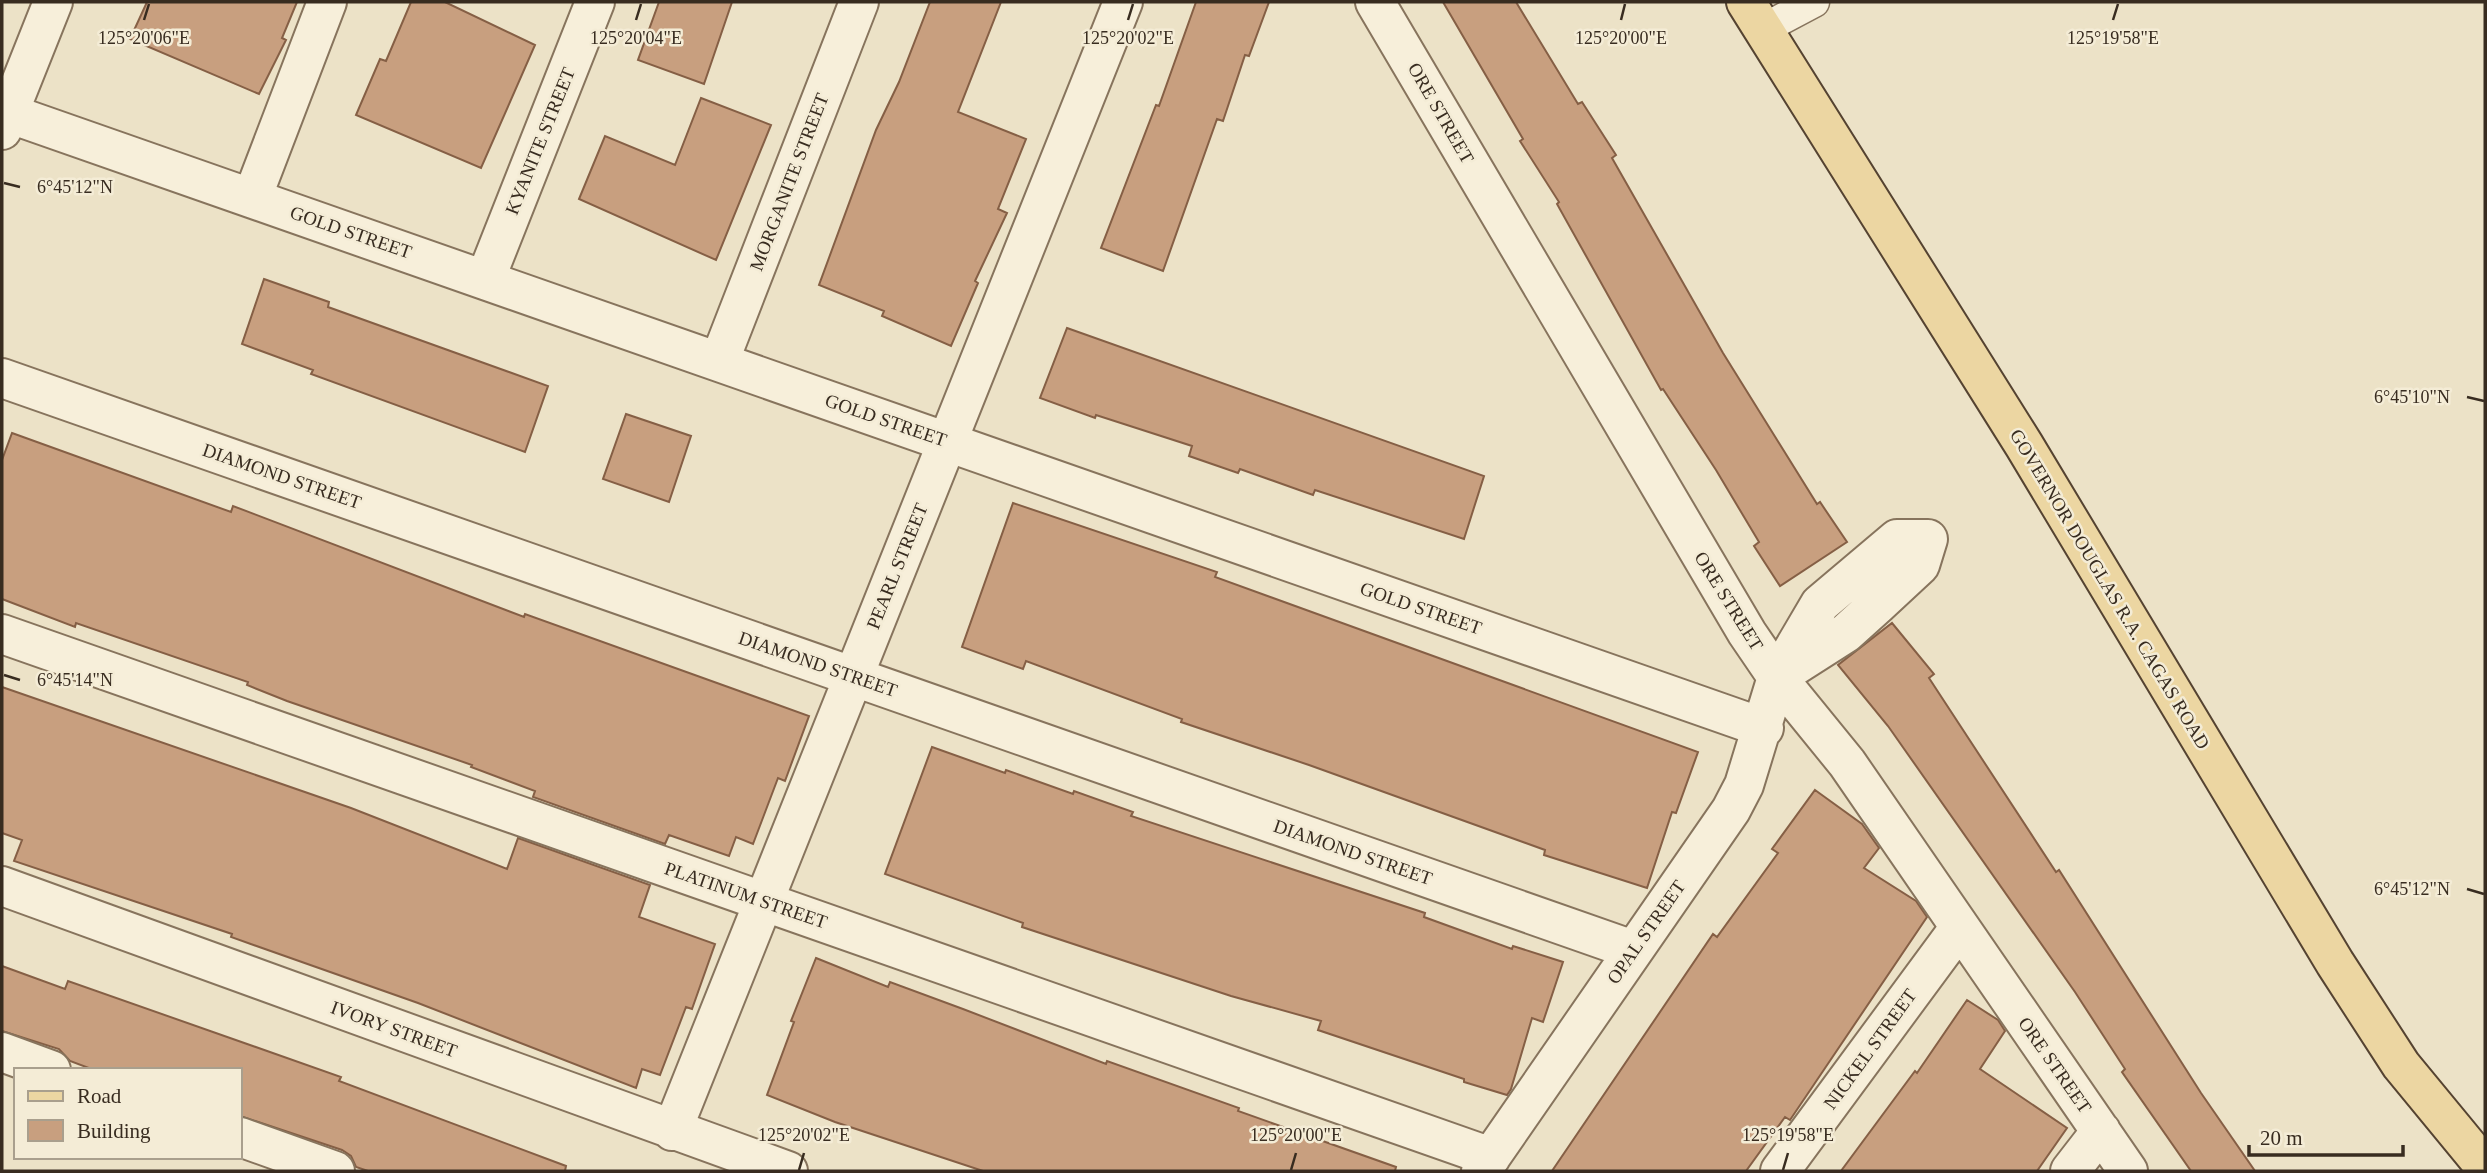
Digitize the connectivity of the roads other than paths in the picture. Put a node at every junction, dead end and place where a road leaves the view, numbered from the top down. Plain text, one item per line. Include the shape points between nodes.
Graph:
1 (53, 2) edge
2 (327, 2) edge
3 (596, 2) edge
4 (859, 2) edge
5 (1123, 2) edge
6 (1375, 2) edge
7 (1814, 2) edge
8 (1754, 15) edge
9 (4, 115) edge
10 (252, 198) junction
11 (485, 280) junction
12 (719, 362) junction
13 (2, 378) edge
14 (947, 441) junction
15 (2, 634) edge
16 (853, 677) junction
17 (1777, 677) junction
18 (1764, 728) junction
19 (2, 886) edge
20 (763, 901) junction
21 (1960, 927) junction
22 (1633, 950) junction
23 (2, 1052) edge
24 (46, 1068) edge
25 (672, 1131) junction
26 (2101, 1131) junction
27 (242, 1138) edge
28 (1486, 1164) edge
29 (2485, 1167) edge
30 (335, 1171) edge
31 (788, 1171) edge
32 (1780, 1171) edge
33 (2070, 1171) edge
34 (2128, 1171) edge

1 - 9 street
2 - 10 street
3 - 11 street, KYANITE STREET
4 - 12 street, MORGANITE STREET
5 - 14 street, PEARL STREET
6 - 17 street, ORE STREET via 1723,596
7 - 8 lane via 1797,13
8 - 29 main road, GOVERNOR DOUGLAS R.A. CAGAS ROAD via 2024,445 2335,963 2401,1065
9 - 10 street, GOLD STREET
10 - 11 street, GOLD STREET
11 - 12 street, GOLD STREET
12 - 14 street, GOLD STREET
13 - 16 street, DIAMOND STREET
14 - 16 street, PEARL STREET
14 - 18 street, GOLD STREET
15 - 20 street, PLATINUM STREET
16 - 20 street, PEARL STREET
16 - 22 street, DIAMOND STREET
17 - 18 street, OPAL STREET
17 - 21 street, ORE STREET via 1847,763
18 - 22 street, OPAL STREET via 1731,810
19 - 25 street, IVORY STREET
20 - 25 street, PEARL STREET
20 - 28 street, PLATINUM STREET
21 - 26 street, ORE STREET
21 - 32 street, NICKEL STREET
22 - 28 street, OPAL STREET
23 - 24 street
25 - 31 street, IVORY STREET
26 - 33 street
26 - 34 street, ORE STREET
27 - 30 street

